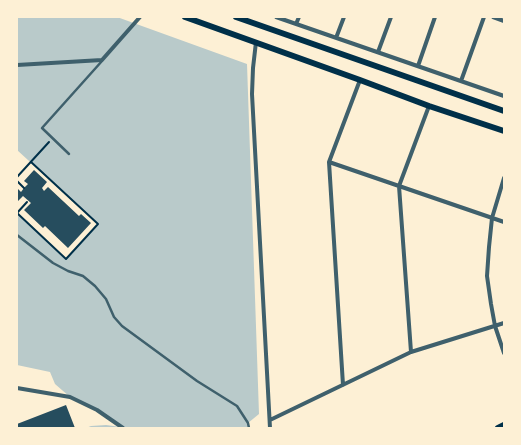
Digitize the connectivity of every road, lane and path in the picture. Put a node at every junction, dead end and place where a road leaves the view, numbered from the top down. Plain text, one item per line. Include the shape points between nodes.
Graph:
1 (140, 17) edge
2 (185, 17) edge
3 (236, 17) edge
4 (276, 17) edge
5 (299, 17) edge
6 (344, 17) edge
7 (390, 17) edge
8 (435, 17) edge
9 (484, 17) edge
10 (493, 17) edge
11 (251, 20) edge
12 (504, 21) edge
13 (296, 24) junction
14 (336, 38) junction
15 (256, 42) junction
16 (378, 52) junction
17 (102, 60) junction
18 (17, 65) edge
19 (418, 66) junction
20 (360, 80) junction
21 (461, 81) junction
22 (504, 96) edge
23 (429, 106) junction
24 (504, 111) edge
25 (504, 131) edge
26 (53, 138) junction
27 (69, 154) dead end
28 (31, 162) junction
29 (329, 162) junction
30 (17, 177) edge
31 (504, 178) edge
32 (17, 181) edge
33 (399, 186) junction
34 (24, 188) dead end
35 (26, 202) dead end
36 (17, 213) edge
37 (492, 218) junction
38 (504, 222) edge
39 (17, 235) edge
40 (504, 323) edge
41 (496, 326) junction
42 (411, 352) junction
43 (504, 353) edge
44 (343, 385) junction
45 (17, 388) edge
46 (270, 420) junction
47 (504, 425) edge
48 (123, 428) edge
49 (249, 428) edge
50 (270, 428) edge
51 (498, 428) edge

1 - 17 street
2 - 15 main road
3 - 11 main road
4 - 13 street
5 - 13 street
6 - 14 street
7 - 16 street
8 - 19 street
9 - 21 street
10 - 12 street
11 - 24 main road
13 - 14 street
14 - 16 street
15 - 20 main road
15 - 46 street via 252,94
16 - 19 street
17 - 18 street
17 - 26 lane via 42,128
19 - 21 street
20 - 23 main road
20 - 29 street
21 - 22 street
23 - 25 main road
23 - 33 street
26 - 27 lane
26 - 28 path
28 - 30 path
28 - 36 path via 98,224 66,259
29 - 33 street
29 - 44 street
31 - 37 street
32 - 34 path
33 - 37 street
33 - 42 street
35 - 36 path
37 - 38 street
37 - 41 street via 487,276
39 - 49 lane via 53,263 83,276 106,299 122,326 197,381 237,406
40 - 41 street
41 - 42 street
41 - 43 street
42 - 44 street
44 - 46 street
45 - 48 street via 70,397 97,410
46 - 50 street
47 - 51 main road

